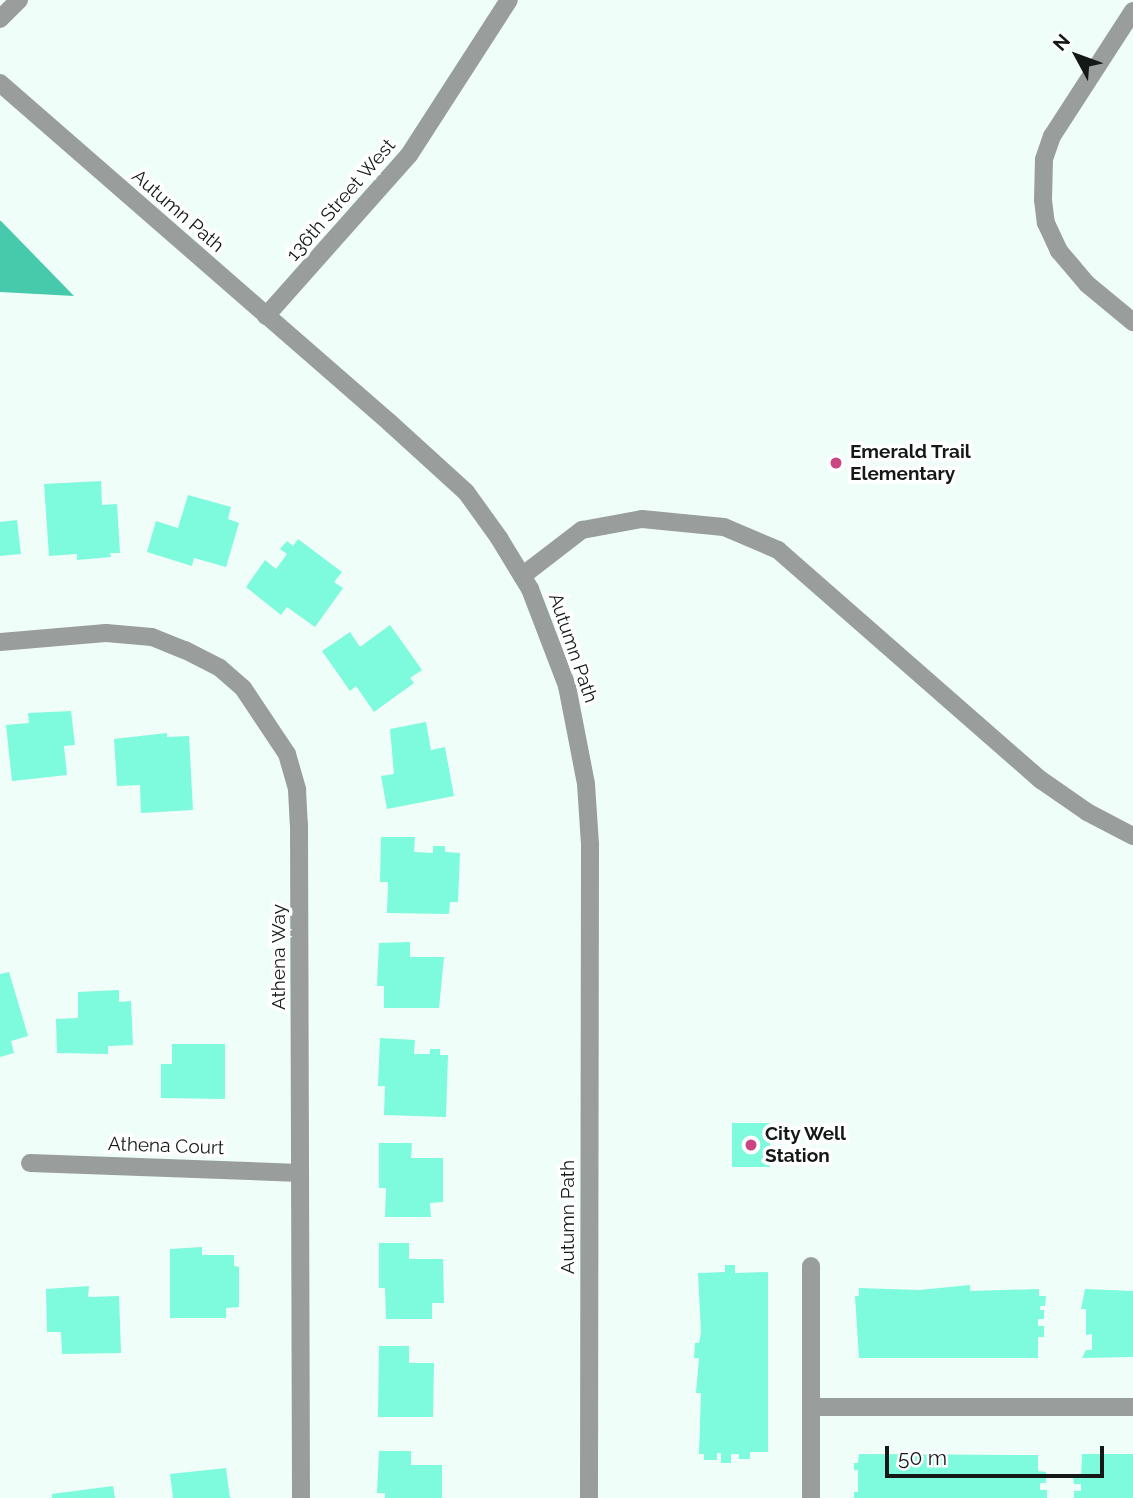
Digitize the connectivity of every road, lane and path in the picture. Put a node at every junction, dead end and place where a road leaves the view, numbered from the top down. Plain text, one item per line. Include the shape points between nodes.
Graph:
1 (19, 0) edge
2 (509, 0) edge
3 (1132, 12) edge
4 (0, 19) edge
5 (0, 83) edge
6 (266, 316) junction
7 (1133, 322) edge
8 (522, 576) junction
9 (0, 642) edge
10 (1133, 836) edge
11 (30, 1163) dead end
12 (300, 1173) junction
13 (811, 1266) dead end
14 (811, 1407) junction
15 (1133, 1407) edge
16 (301, 1498) edge
17 (589, 1498) edge
18 (811, 1498) edge

1 - 4 street
2 - 6 street, 136th Street West via 409,155
3 - 7 street via 1052,136 1044,159 1043,200 1046,223 1059,251 1087,284
5 - 6 street, Autumn Path
6 - 8 street, Autumn Path via 466,492
8 - 10 street via 582,530 642,519 724,527 778,550 1041,780
8 - 17 street, Autumn Path via 567,686 586,784 590,845
9 - 12 street, Athena Way via 106,633 152,637 220,668 243,688 287,754 297,790 299,824
11 - 12 street, Athena Court
12 - 16 street, Athena Way
13 - 14 street
14 - 15 street
14 - 18 street

